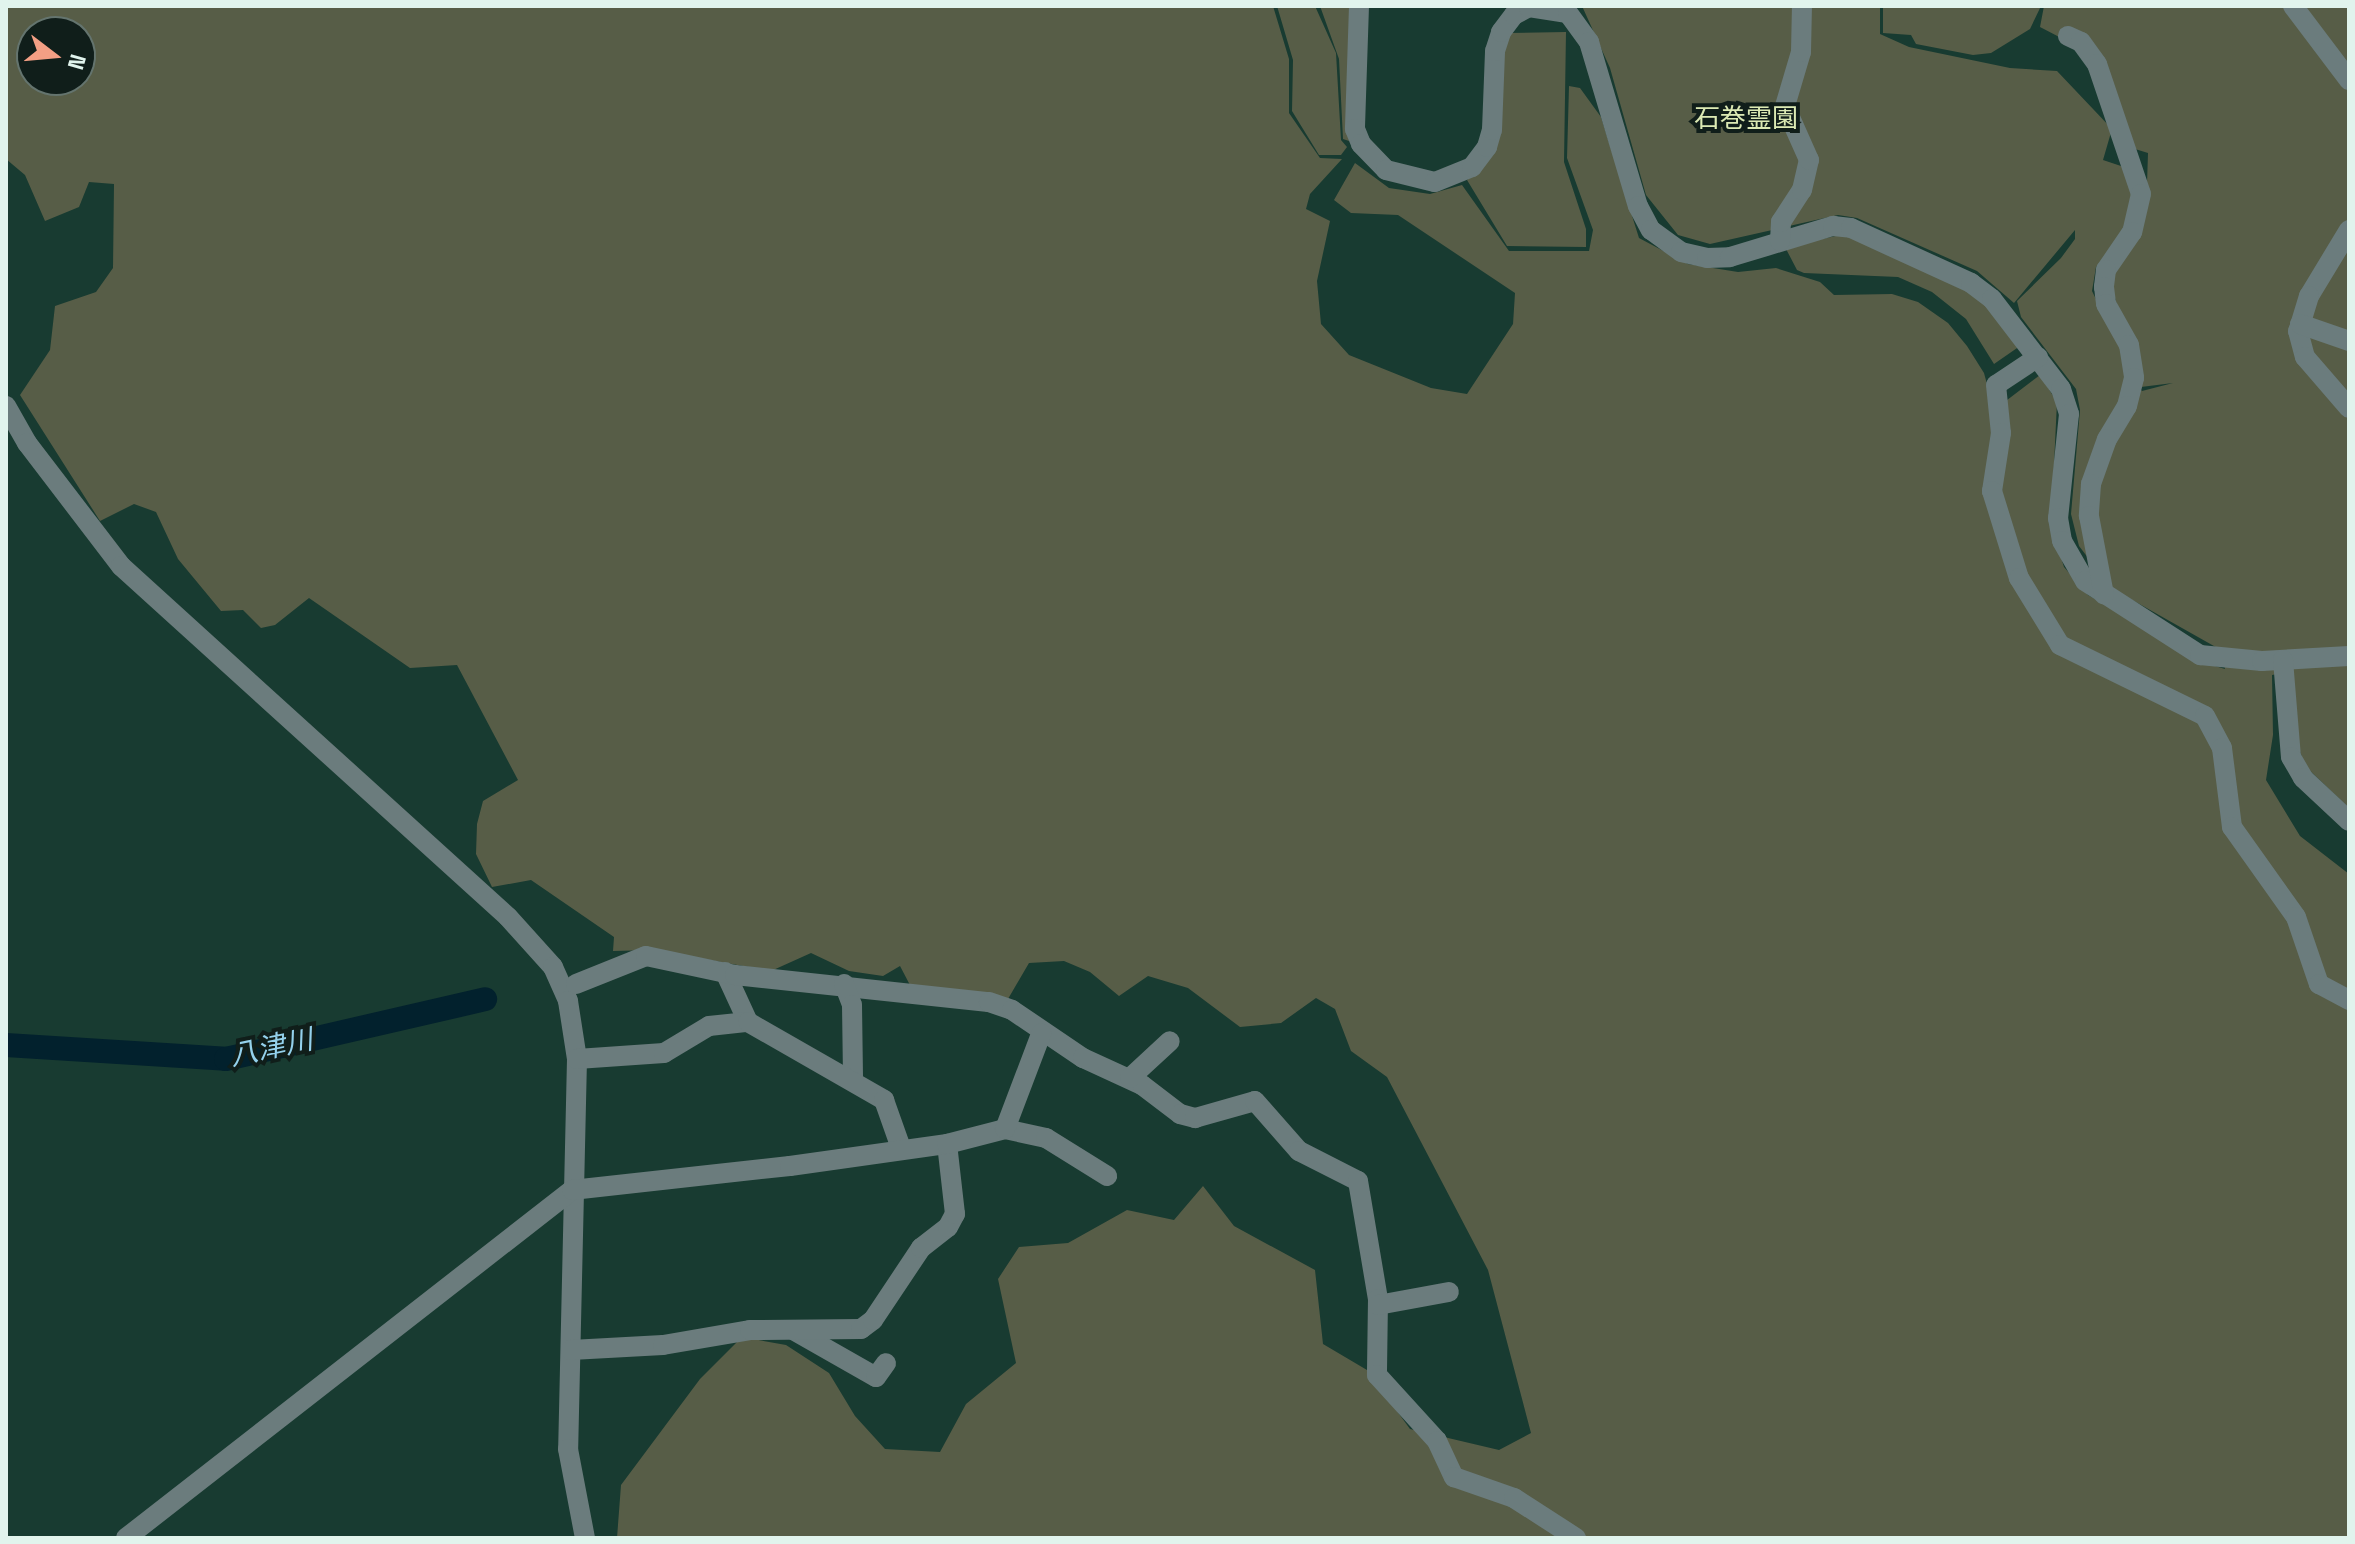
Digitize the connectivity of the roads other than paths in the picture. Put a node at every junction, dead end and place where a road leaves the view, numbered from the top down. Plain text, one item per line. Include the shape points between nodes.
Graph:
1 (1359, 6) edge
2 (1802, 6) edge
3 (2293, 6) edge
4 (2068, 36) dead end
5 (2349, 80) edge
6 (2349, 230) edge
7 (1780, 241) junction
8 (2300, 324) junction
9 (2349, 341) edge
10 (2038, 357) junction
11 (6, 406) edge
12 (2349, 408) edge
13 (2104, 595) junction
14 (2349, 656) edge
15 (2283, 660) junction
16 (2349, 821) edge
17 (725, 972) junction
18 (576, 984) dead end
19 (844, 984) junction
20 (2349, 1000) edge
21 (748, 1022) junction
22 (1041, 1034) junction
23 (1170, 1041) dead end
24 (577, 1059) junction
25 (1130, 1078) junction
26 (853, 1080) junction
27 (1005, 1129) junction
28 (947, 1144) junction
29 (901, 1148) junction
30 (1107, 1176) dead end
31 (572, 1190) junction
32 (1449, 1292) dead end
33 (1378, 1305) junction
34 (791, 1329) junction
35 (571, 1350) junction
36 (886, 1363) dead end
37 (126, 1538) edge
38 (585, 1538) edge
39 (1576, 1538) edge

1 - 7 street via 1355,129 1361,144 1386,170 1435,182 1472,167 1492,130 1495,51 1501,32 1514,15 1529,7 1549,7 1568,13 1589,42 1638,206 1651,230 1681,252 1707,258 1730,257
2 - 7 street via 1801,52 1785,106 1809,160 1802,190 1781,222
3 - 5 street
4 - 13 street via 2081,42 2097,64 2141,194 2132,232 2106,270 2104,287 2106,304 2129,345 2134,378 2127,406 2107,439 2091,484 2089,516
6 - 8 street via 2309,296
7 - 10 street via 1833,226 1851,228 1940,265 1992,299
8 - 9 street
8 - 12 street via 2305,357
10 - 13 street via 2061,389 2069,414 2058,518 2062,541 2074,567
10 - 20 street via 1996,385 2001,433 1992,491 2019,578 2060,645 2205,716 2222,748 2232,827 2296,917 2319,984
11 - 24 street via 27,443 121,566 539,949 568,1001
13 - 15 street via 2200,655
14 - 15 street
15 - 16 street via 2291,757 2303,778
17 - 18 street via 646,956
17 - 19 street
17 - 21 street
19 - 22 street via 989,1002 1012,1010
19 - 26 street via 852,1005
21 - 24 street via 709,1026 664,1053
21 - 26 street
22 - 25 street
22 - 27 street
23 - 25 street
24 - 31 street
25 - 33 street via 1180,1114 1195,1118 1255,1101 1299,1151 1349,1172 1358,1181
26 - 29 street via 884,1100
27 - 28 street
27 - 30 street via 1046,1138
28 - 29 street
28 - 34 street via 955,1214 948,1227 921,1248 873,1320 850,1332
29 - 31 street
31 - 35 street
31 - 37 street
32 - 33 street
33 - 39 street via 1377,1375 1437,1441 1454,1477 1514,1498
34 - 35 street
34 - 36 street via 876,1377
35 - 38 street via 568,1449

